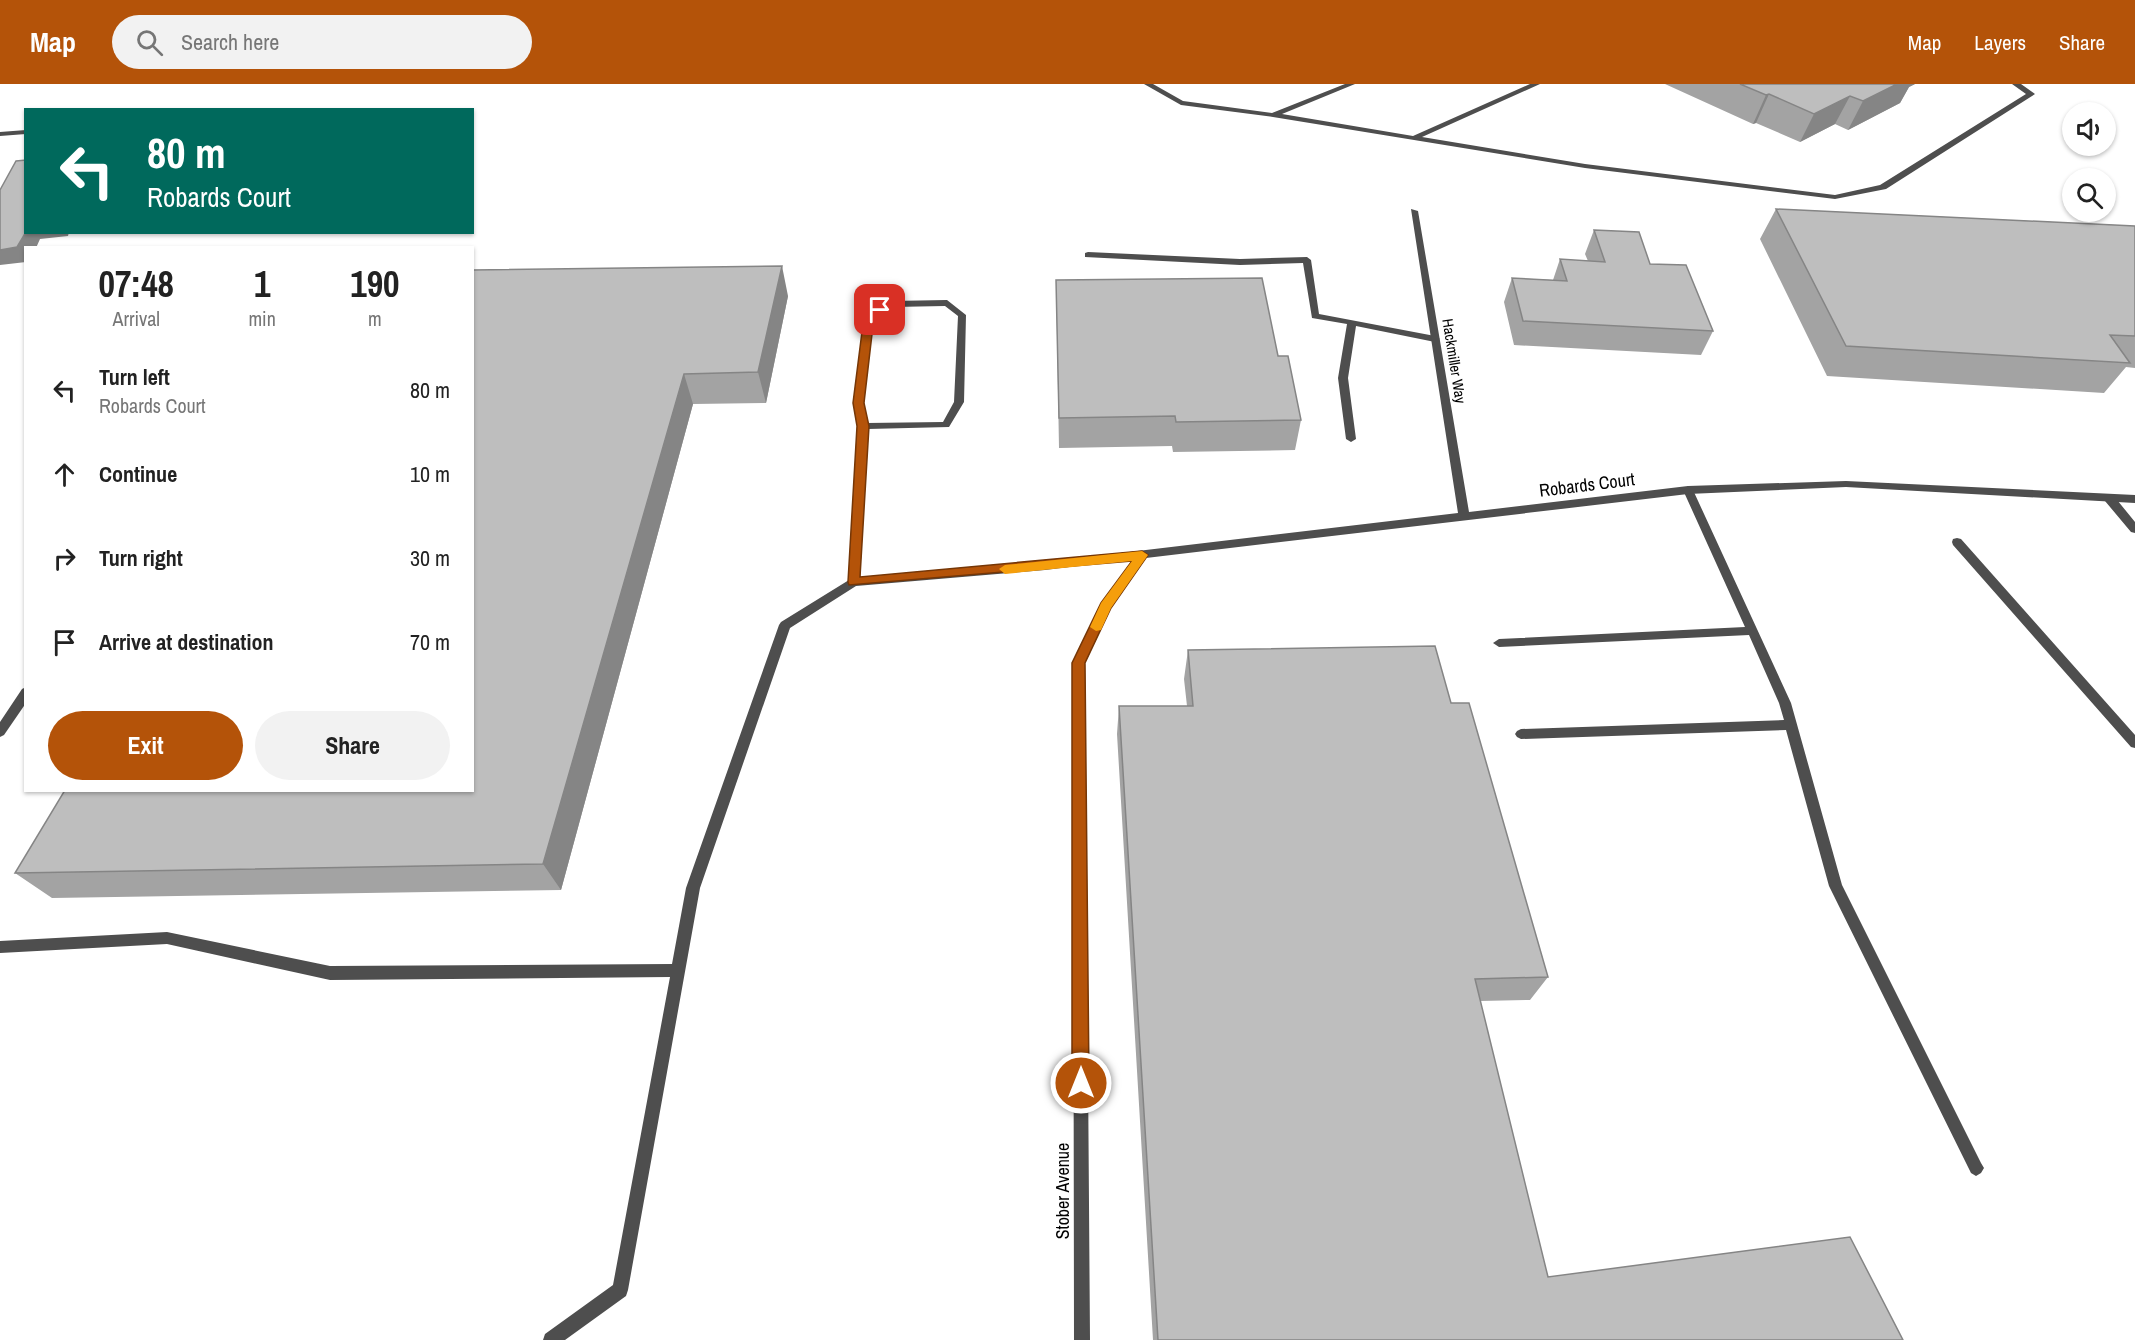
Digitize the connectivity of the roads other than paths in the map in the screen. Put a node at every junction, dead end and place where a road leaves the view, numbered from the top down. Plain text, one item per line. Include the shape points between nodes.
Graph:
1 (1148, 84) edge
2 (1351, 84) edge
3 (1536, 84) edge
4 (2016, 84) edge
5 (1273, 115) junction
6 (24, 132) edge
7 (0, 134) edge
8 (1412, 139) junction
9 (1414, 211) dead end
10 (1088, 255) dead end
11 (1352, 322) junction
12 (1435, 339) junction
13 (863, 426) junction
14 (1351, 439) dead end
15 (1688, 490) junction
16 (2109, 498) junction
17 (2135, 499) edge
18 (1464, 516) junction
19 (2135, 529) edge
20 (1957, 542) dead end
21 (1142, 555) junction
22 (854, 582) junction
23 (1752, 631) junction
24 (1499, 643) dead end
25 (24, 695) edge
26 (1791, 725) junction
27 (0, 732) edge
28 (1521, 734) dead end
29 (2135, 743) edge
30 (0, 946) edge
31 (678, 970) junction
32 (1976, 1168) dead end
33 (551, 1340) edge
34 (1082, 1340) edge

1 - 5 street via 1181,103
2 - 5 street
3 - 8 street
4 - 8 street via 2031,94 1883,187 1835,197 1585,166
5 - 8 street
6 - 7 street
9 - 12 street, Hackmiller Way
10 - 11 street via 1240,262 1307,260 1315,316
11 - 12 street
11 - 14 street via 1343,378
12 - 18 street, Hackmiller Way
13 - 13 street via 946,425 959,402 962,315 947,303 891,304 869,316 859,403
13 - 22 street
15 - 16 street, Robards Court via 1846,484
15 - 18 street, Robards Court
15 - 23 street
16 - 17 street, Robards Court
16 - 19 street
18 - 21 street, Robards Court
20 - 29 street
21 - 22 street, Robards Court
21 - 34 street, Stober Avenue via 1106,606 1079,663
22 - 31 street via 785,625 693,888
23 - 24 street
23 - 26 street
25 - 27 street
26 - 28 street
26 - 32 street via 1836,886
30 - 31 street via 167,938 330,973
31 - 33 street via 620,1290

